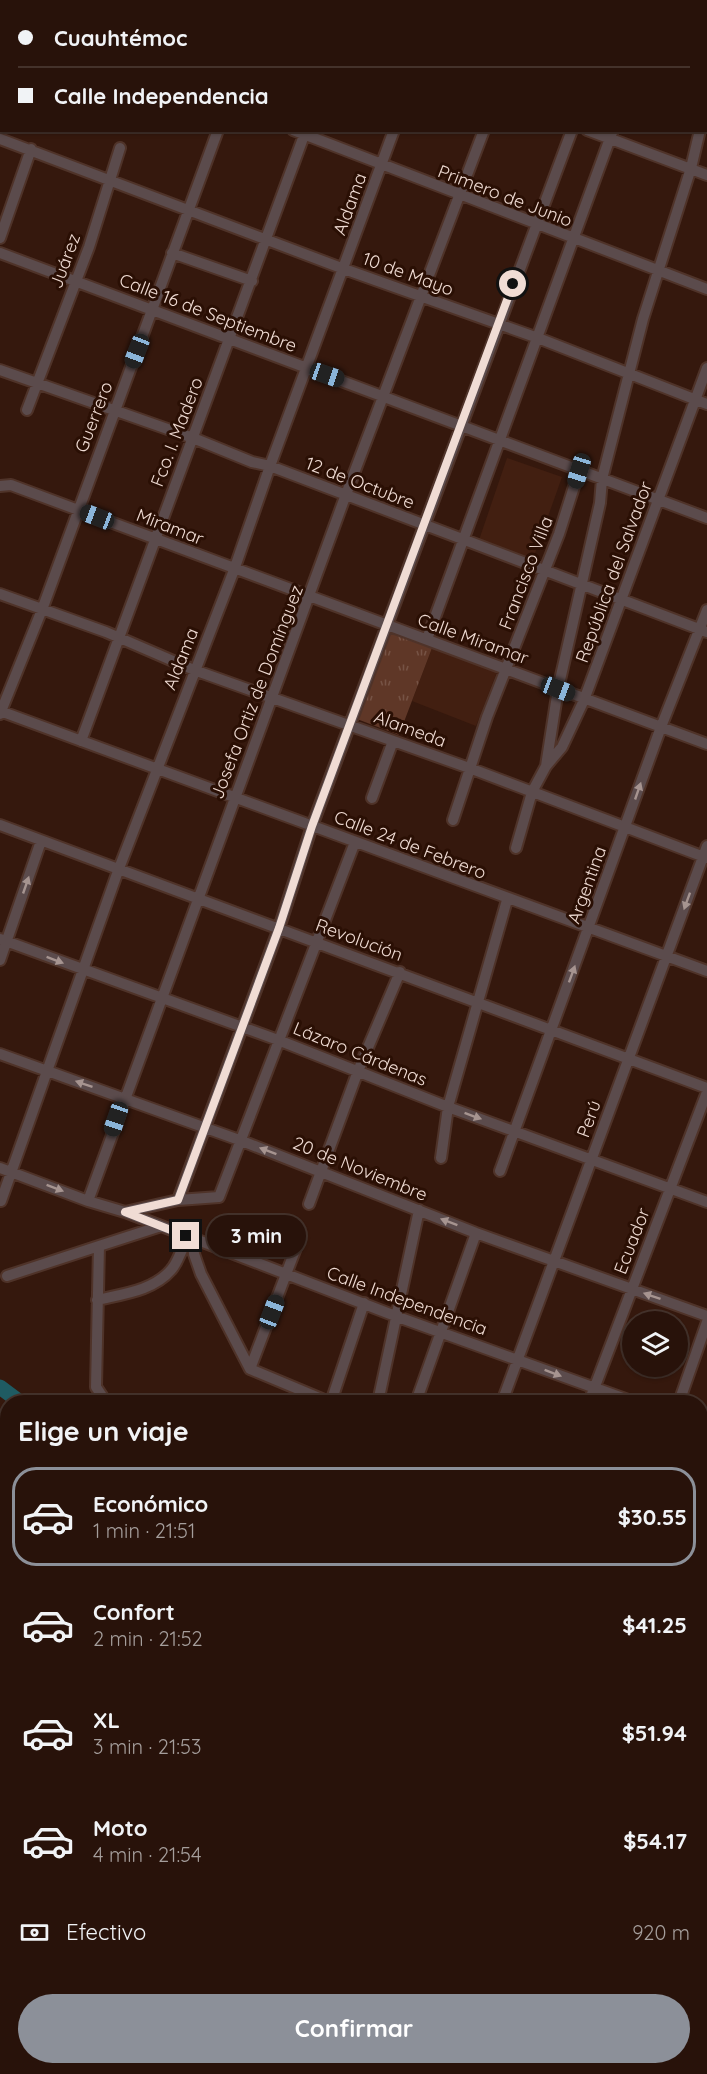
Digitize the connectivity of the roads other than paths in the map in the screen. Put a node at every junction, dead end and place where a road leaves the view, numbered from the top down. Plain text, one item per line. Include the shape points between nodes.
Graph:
1 (217, 132) edge
2 (393, 132) edge
3 (483, 132) edge
4 (571, 132) edge
5 (597, 132) edge
6 (700, 132) edge
7 (305, 133) edge
8 (612, 135) edge
9 (0, 139) edge
10 (120, 148) dead end
11 (31, 149) junction
12 (381, 165) junction
13 (691, 168) junction
14 (707, 175) edge
15 (109, 181) junction
16 (459, 196) junction
17 (189, 211) junction
18 (536, 225) junction
19 (0, 238) edge
20 (574, 239) junction
21 (266, 240) junction
22 (0, 252) edge
23 (172, 253) junction
24 (344, 269) junction
25 (657, 270) junction
26 (76, 281) junction
27 (252, 281) junction
28 (707, 289) edge
29 (420, 296) junction
30 (152, 311) junction
31 (499, 324) junction
32 (538, 338) junction
33 (230, 340) junction
34 (307, 368) junction
35 (707, 368) edge
36 (0, 370) edge
37 (628, 375) junction
38 (38, 383) junction
39 (385, 395) junction
40 (694, 399) junction
41 (707, 404) edge
42 (27, 410) dead end
43 (114, 412) junction
44 (462, 424) junction
45 (193, 438) junction
46 (500, 440) junction
47 (270, 466) junction
48 (579, 471) junction
49 (602, 479) junction
50 (0, 486) edge
51 (345, 497) junction
52 (658, 500) junction
53 (77, 510) junction
54 (707, 518) edge
55 (424, 525) junction
56 (155, 539) junction
57 (463, 539) junction
58 (234, 570) junction
59 (544, 571) junction
60 (262, 579) joint
61 (581, 584) junction
62 (0, 594) edge
63 (310, 596) junction
64 (623, 600) junction
65 (43, 607) junction
66 (707, 610) edge
67 (388, 624) junction
68 (704, 631) edge
69 (119, 638) junction
70 (427, 639) junction
71 (507, 669) junction
72 (194, 670) junction
73 (558, 689) junction
74 (272, 697) junction
75 (585, 700) junction
76 (0, 712) edge
77 (350, 725) junction
78 (661, 727) junction
79 (81, 741) junction
80 (393, 741) junction
81 (707, 744) edge
82 (546, 766) junction
83 (472, 769) junction
84 (158, 770) junction
85 (532, 792) junction
86 (234, 798) junction
87 (372, 798) dead end
88 (453, 820) dead end
89 (0, 825) edge
90 (312, 826) junction
91 (625, 828) junction
92 (41, 841) junction
93 (356, 842) junction
94 (516, 848) dead end
95 (706, 853) edge
96 (118, 871) junction
97 (196, 900) junction
98 (507, 900) junction
99 (589, 927) junction
100 (279, 928) junction
101 (4, 940) edge
102 (316, 942) junction
103 (668, 957) junction
104 (0, 960) edge
105 (82, 970) junction
106 (707, 971) edge
107 (399, 972) junction
108 (163, 1000) junction
109 (478, 1001) junction
110 (242, 1027) junction
111 (552, 1029) junction
112 (278, 1040) junction
113 (0, 1054) edge
114 (629, 1058) junction
115 (358, 1071) junction
116 (47, 1072) junction
117 (707, 1090) edge
118 (124, 1098) junction
119 (448, 1107) junction
120 (205, 1127) junction
121 (515, 1131) junction
122 (242, 1140) junction
123 (441, 1158) dead end
124 (591, 1160) junction
125 (0, 1168) edge
126 (12, 1172) junction
127 (322, 1172) junction
128 (500, 1172) dead end
129 (670, 1189) junction
130 (178, 1200) junction
131 (1, 1201) edge
132 (88, 1201) junction
133 (707, 1202) edge
134 (309, 1204) dead end
135 (419, 1210) junction
136 (125, 1212) junction
137 (161, 1226) junction
138 (476, 1233) junction
139 (192, 1238) junction
140 (299, 1240) dead end
141 (99, 1246) junction
142 (554, 1261) junction
143 (286, 1273) junction
144 (6, 1276) dead end
145 (632, 1289) junction
146 (97, 1300) junction
147 (364, 1303) junction
148 (707, 1316) edge
149 (398, 1317) junction
150 (707, 1322) edge
151 (440, 1332) junction
152 (518, 1359) junction
153 (250, 1369) junction
154 (594, 1389) junction
155 (101, 1395) edge
156 (313, 1395) edge
157 (332, 1395) edge
158 (380, 1395) edge
159 (418, 1395) edge
160 (505, 1395) edge
161 (592, 1395) edge
162 (612, 1395) edge
163 (681, 1395) edge

1 - 17 street, Guerrero
2 - 12 street, Aldama
3 - 16 street, Josefa Ortiz de Domínguez
4 - 18 street
5 - 8 street
6 - 13 street
7 - 12 street, Primero de Junio
7 - 21 street, Fco. I. Madero
8 - 13 street
8 - 20 street
9 - 11 street, 10 de Mayo
10 - 15 street, Juárez
11 - 15 street, 10 de Mayo
11 - 19 street
12 - 16 street, Primero de Junio
12 - 24 street, Aldama
13 - 14 street
13 - 25 street
15 - 17 street, 10 de Mayo
15 - 26 street, Juárez
16 - 18 street, Primero de Junio
16 - 29 street, Josefa Ortiz de Domínguez
17 - 21 street, 10 de Mayo
17 - 23 street, Guerrero
18 - 20 street, Primero de Junio
18 - 31 street
20 - 25 street, Primero de Junio
20 - 32 street
21 - 24 street, 10 de Mayo
21 - 27 street, Fco. I. Madero
22 - 26 street, Calle 16 de Septiembre
23 - 27 street
23 - 30 street, Guerrero
24 - 29 street, 10 de Mayo
24 - 34 street, Aldama
25 - 28 street, Primero de Junio
25 - 37 street
26 - 30 street, Calle 16 de Septiembre
26 - 38 street, Juárez
27 - 33 street, Fco. I. Madero
29 - 31 street, 10 de Mayo
29 - 39 street, Josefa Ortiz de Domínguez
30 - 33 street, Calle 16 de Septiembre
30 - 43 street, Guerrero
31 - 32 street, 10 de Mayo
31 - 44 street
32 - 37 street, 10 de Mayo
32 - 46 street
33 - 34 street, Calle 16 de Septiembre
33 - 45 street, Fco. I. Madero
34 - 39 street, Calle 16 de Septiembre
34 - 47 street, Aldama
35 - 40 street, República del Salvador
36 - 38 street, 12 de Octubre
37 - 40 street, 10 de Mayo
37 - 49 street
38 - 42 street, Juárez
38 - 43 street, 12 de Octubre
39 - 44 street, Calle 16 de Septiembre
39 - 51 street, Josefa Ortiz de Domínguez
40 - 41 street, 10 de Mayo
40 - 52 street, República del Salvador
43 - 45 street, 12 de Octubre
43 - 53 street, Guerrero
44 - 46 street, Calle 16 de Septiembre
44 - 55 street
45 - 47 street, 12 de Octubre
45 - 56 street, Fco. I. Madero
46 - 48 street, Calle 16 de Septiembre
46 - 57 street
47 - 51 street, 12 de Octubre
47 - 58 street, Aldama
48 - 49 street, Calle 16 de Septiembre
48 - 59 street, Francisco Villa
49 - 52 street, Calle 16 de Septiembre
49 - 61 street
50 - 53 street, Miramar via 11,485
51 - 55 street, 12 de Octubre
51 - 63 street, Josefa Ortiz de Domínguez
52 - 54 street, Calle 16 de Septiembre
52 - 64 street, República del Salvador
53 - 56 street, Miramar
53 - 65 street, Guerrero
55 - 57 street, 12 de Octubre
55 - 67 street
56 - 58 street, Miramar
56 - 69 street, Fco. I. Madero
57 - 59 street, 12 de Octubre
57 - 70 street
58 - 60 street, Miramar
58 - 72 street, Aldama
59 - 61 street, 12 de Octubre
59 - 71 street, Francisco Villa
60 - 63 street, Calle Miramar
61 - 64 street, 12 de Octubre
61 - 73 street
62 - 65 street, Alameda
63 - 67 street, Calle Miramar
63 - 74 street, Josefa Ortiz de Domínguez
64 - 68 street, 12 de Octubre
64 - 75 street, República del Salvador
65 - 69 street, Alameda
65 - 76 street, Guerrero
66 - 68 street, Argentina
67 - 70 street, Calle Miramar
67 - 77 street
68 - 78 street, Argentina
69 - 72 street, Alameda
69 - 79 street, Fco. I. Madero
70 - 71 street, Calle Miramar
71 - 73 street, Calle Miramar
71 - 83 street, Francisco Villa via 487,717
72 - 74 street, Alameda
72 - 84 street, Aldama
73 - 75 street, Calle Miramar
73 - 82 street
74 - 77 street, Alameda
74 - 86 street, Josefa Ortiz de Domínguez
75 - 78 street, Calle Miramar
75 - 82 street, República del Salvador via 562,747
76 - 79 street, Calle 24 de Febrero
77 - 80 street, Alameda
77 - 90 street
78 - 81 street, Calle Miramar
91 -> 78 street, Argentina
79 - 84 street, Calle 24 de Febrero
80 - 83 street, Alameda
80 - 87 street
82 - 85 street, República del Salvador
83 - 85 street, Alameda
83 - 88 street, Francisco Villa
84 - 86 street, Calle 24 de Febrero
84 - 96 street, Aldama
85 - 91 street, Alameda
85 - 94 street, República del Salvador
86 - 90 street, Calle 24 de Febrero
86 - 97 street, Josefa Ortiz de Domínguez
89 - 92 street, Revolución
90 - 93 street, Calle 24 de Febrero
90 - 100 street
91 - 95 street, Alameda
91 - 99 street, Argentina
92 - 96 street, Revolución
101 -> 92 street
93 - 98 street, Calle 24 de Febrero
93 - 102 street
95 -> 103 street, Perú
96 - 97 street, Revolución
96 - 105 street, Aldama
97 - 100 street, Revolución
97 - 108 street, Josefa Ortiz de Domínguez
98 - 99 street, Calle 24 de Febrero
98 - 109 street
99 - 103 street, Calle 24 de Febrero
111 -> 99 street, Argentina
100 - 102 street, Revolución
100 - 110 street
101 - 104 street
101 -> 105 street, Lázaro Cárdenas
102 - 107 street, Revolución
102 - 112 street
103 - 106 street, Calle 24 de Febrero
103 - 114 street, Perú
105 - 108 street, Lázaro Cárdenas
105 - 116 street, Aldama
107 - 109 street, Revolución
107 - 115 street
108 - 110 street, Lázaro Cárdenas
108 - 118 street, Josefa Ortiz de Domínguez
109 - 111 street, Revolución
109 - 119 street
110 - 112 street, Lázaro Cárdenas
110 - 120 street
111 - 114 street, Revolución
111 - 121 street, Argentina
112 - 115 street, Lázaro Cárdenas
112 - 122 street
113 - 116 street, 20 de Noviembre
114 - 117 street, Revolución
114 - 124 street, Perú
115 - 119 street, Lázaro Cárdenas
115 - 127 street
118 -> 116 street, 20 de Noviembre
116 - 126 street, Aldama
117 - 129 street, Ecuador
118 - 120 street, 20 de Noviembre
118 - 132 street, Josefa Ortiz de Domínguez
119 -> 121 street, Lázaro Cárdenas
119 - 123 street
120 - 122 street, 20 de Noviembre
120 - 130 street
121 - 124 street, Lázaro Cárdenas
121 - 128 street, Argentina
127 -> 122 street, 20 de Noviembre
122 - 130 street via 219,1197
124 - 129 street, Lázaro Cárdenas
124 - 142 street, Perú
125 - 126 street, Calle Independencia
126 - 131 street, Aldama
126 -> 132 street, Calle Independencia
127 - 134 street
127 - 135 street, 20 de Noviembre
129 - 133 street, Lázaro Cárdenas
129 - 145 street, Ecuador
130 - 136 street
132 - 136 street, Calle Independencia
138 -> 135 street, 20 de Noviembre
135 - 149 street
136 - 137 street, Calle Independencia
137 - 139 street, Calle Independencia
137 - 141 street
138 - 142 street, 20 de Noviembre
138 - 151 street
139 - 143 street, Calle Independencia
139 - 146 street via 181,1249 173,1269 159,1282
139 - 153 street via 201,1274
140 - 143 street
141 - 144 street
141 - 146 street
142 - 145 street, 20 de Noviembre
142 - 152 street, Perú
143 - 147 street, Calle Independencia
143 - 153 street
148 -> 145 street, 20 de Noviembre
145 - 154 street, Ecuador
146 - 155 street via 96,1387
147 - 149 street, Calle Independencia
147 - 157 street
149 - 151 street, Calle Independencia
149 - 158 street
150 - 163 street
151 - 152 street, Calle Independencia
151 - 159 street
152 -> 154 street, Calle Independencia
152 - 160 street, Perú
153 - 156 street
154 - 161 street, Ecuador
154 - 162 street, Calle Independencia

